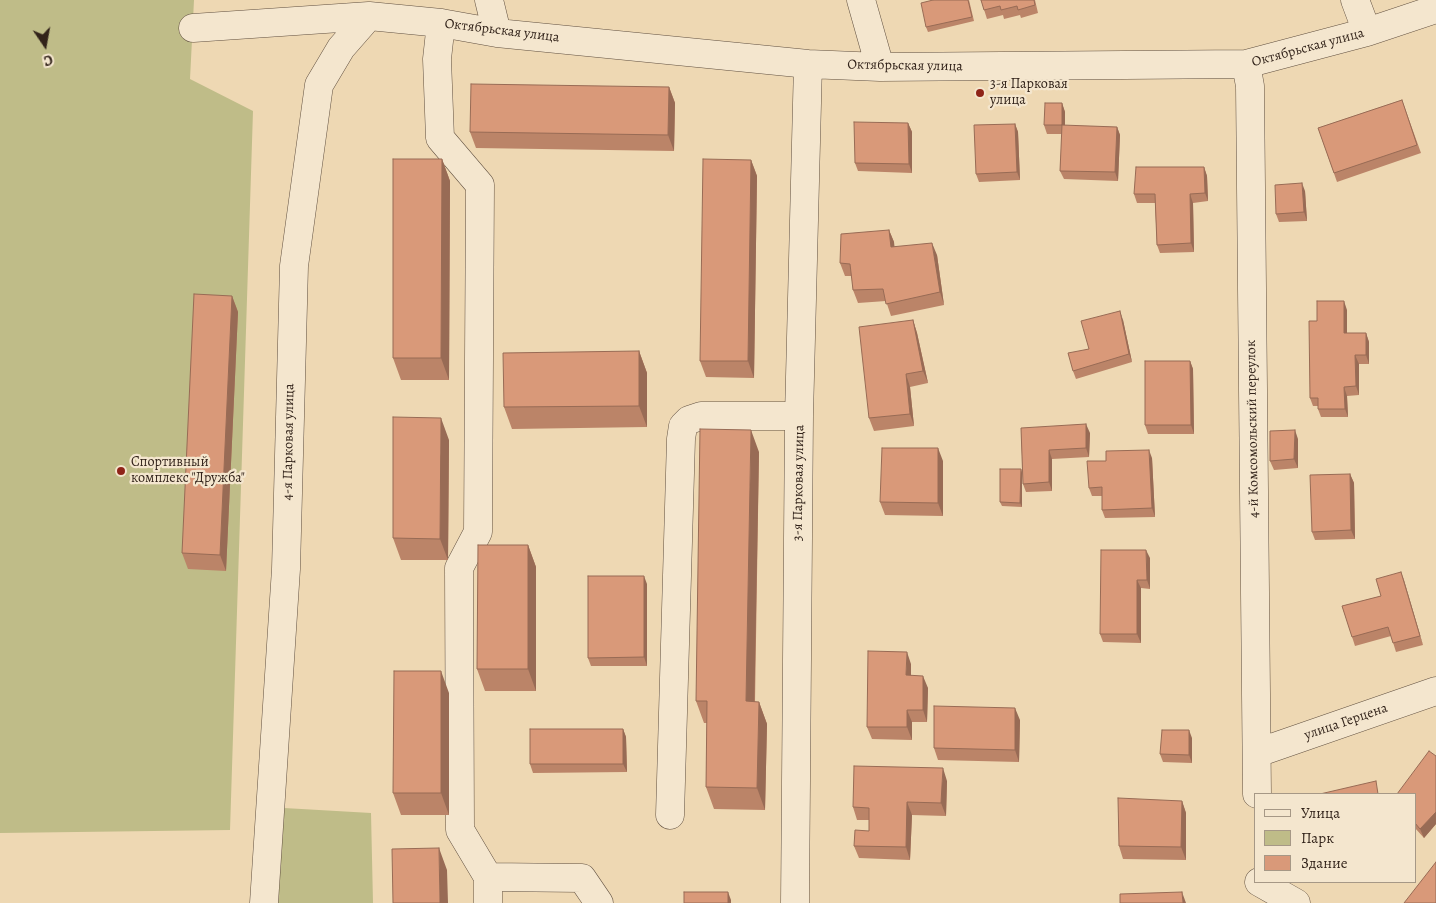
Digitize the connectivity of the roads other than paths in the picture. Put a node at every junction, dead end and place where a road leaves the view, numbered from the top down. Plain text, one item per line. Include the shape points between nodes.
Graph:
1 (489, 0) edge
2 (861, 0) edge
3 (1355, 0) edge
4 (367, 8) edge
5 (1436, 9) edge
6 (441, 23) junction
7 (193, 28) dead end
8 (498, 32) junction
9 (1367, 32) junction
10 (808, 64) junction
11 (1246, 64) junction
12 (880, 67) junction
13 (800, 416) junction
14 (1436, 691) edge
15 (1256, 753) junction
16 (1257, 793) edge
17 (670, 815) dead end
18 (1258, 883) edge
19 (1260, 883) edge
20 (488, 890) edge
21 (264, 903) edge
22 (599, 903) edge
23 (794, 903) edge
24 (1257, 903) edge
25 (1296, 903) edge

1 - 8 street
2 - 12 street
3 - 9 street
4 - 6 street, Октябрьская улица
4 - 7 street, Октябрьская улица
4 - 21 street, 4-я Парковая улица via 319,85 294,266 286,569
5 - 9 street, Октябрьская улица
6 - 8 street, Октябрьская улица
6 - 20 street via 437,59 440,138 480,185 478,532 459,568 460,830
8 - 10 street, Октябрьская улица
9 - 11 street, Октябрьская улица
10 - 12 street, Октябрьская улица
10 - 13 street, 3-я Парковая улица
11 - 12 street, Октябрьская улица
11 - 15 street, 4-й Комсомольский переулок via 1250,86
13 - 17 street via 701,416 688,420 683,426
13 - 23 street, 3-я Парковая улица
14 - 15 street, улица Герцена
15 - 16 street, 4-й Комсомольский переулок
18 - 24 street
19 - 25 street
20 - 22 street via 582,878

